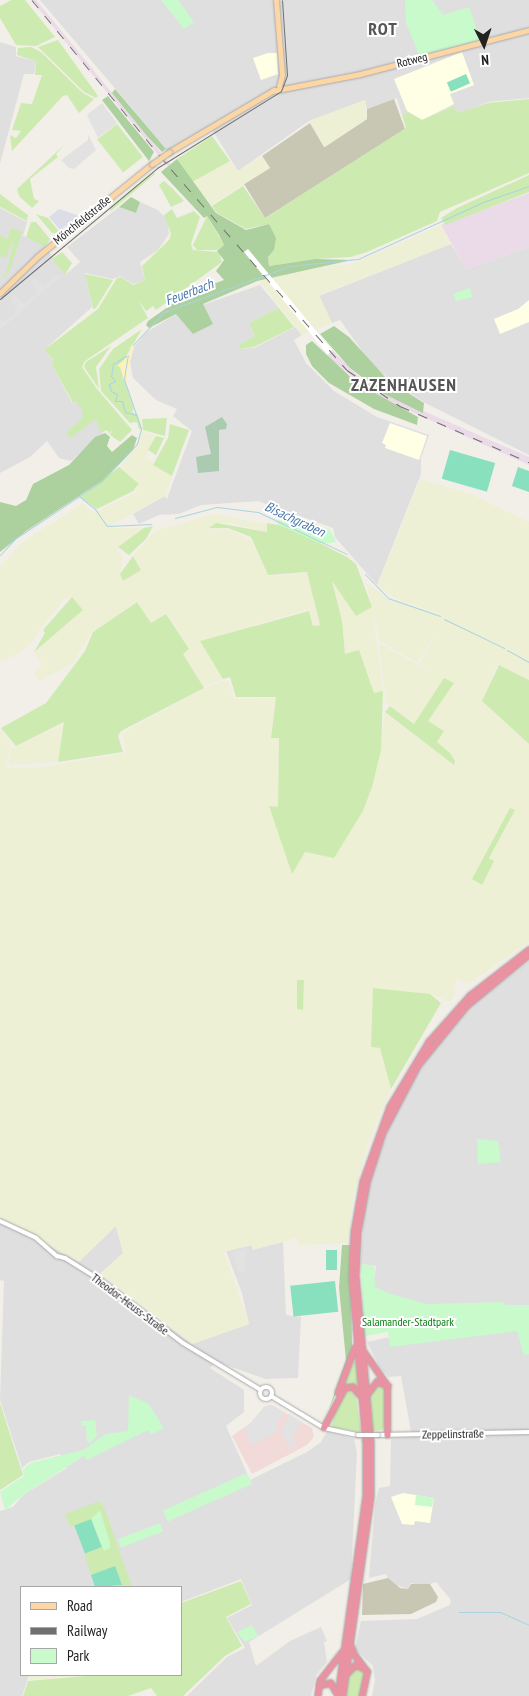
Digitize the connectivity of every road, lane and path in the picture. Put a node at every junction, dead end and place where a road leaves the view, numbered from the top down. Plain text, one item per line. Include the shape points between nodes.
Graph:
1 (276, 0) edge
2 (529, 30) edge
3 (282, 77) junction
4 (294, 85) junction
5 (278, 86) junction
6 (272, 91) junction
7 (169, 152) joint
8 (0, 293) edge
9 (529, 950) edge
10 (529, 955) edge
11 (465, 1005) junction
12 (0, 1220) edge
13 (358, 1346) junction
14 (388, 1386) junction
15 (261, 1390) junction
16 (271, 1396) junction
17 (365, 1399) junction
18 (336, 1401) junction
19 (324, 1428) junction
20 (529, 1432) edge
21 (378, 1435) joint
22 (388, 1435) junction
23 (350, 1627) junction
24 (350, 1639) junction
25 (345, 1646) junction
26 (368, 1675) junction
27 (344, 1684) junction
28 (318, 1688) junction
29 (318, 1696) edge
30 (338, 1696) edge
31 (343, 1696) edge
32 (363, 1696) edge

1 - 3 main road
2 - 4 main road, Rotweg via 360,74
3 - 4 main road
3 - 5 main road
4 - 5 main road, Rotweg
4 - 6 main road, Rotweg
5 - 6 main road, Rotweg
6 - 7 main road, Rotweg
7 - 8 main road, Mönchfeldstraße, bridge via 38,256
9 - 11 highway
10 - 11 highway
11 - 13 highway via 401,1084 370,1157 357,1208 352,1256
12 - 15 street, Theodor-Heuss-Straße via 36,1238 57,1256 96,1277 183,1343
13 - 14 highway
13 - 17 highway
13 - 18 highway
14 - 17 highway via 380,1382 373,1384
14 - 22 highway
15 - 16 street, Theodor-Heuss-Straße via 269,1388
15 - 16 street, Theodor-Heuss-Straße via 263,1398
16 - 19 street, Theodor-Heuss-Straße
17 - 18 highway via 348,1386
17 - 23 highway via 366,1496
18 - 19 highway
19 - 21 street, Theodor-Heuss-Straße, bridge via 358,1435
20 - 22 street, Zeppelinstraße
21 - 22 street, Zeppelinstraße
23 - 24 highway
23 - 25 highway
24 - 26 highway via 355,1655 368,1668
24 - 27 highway
25 - 28 highway
25 - 30 highway
26 - 27 highway via 364,1667 356,1665 349,1669
26 - 32 highway
27 - 31 highway
28 - 29 highway
28 - 30 highway via 325,1682 331,1683

